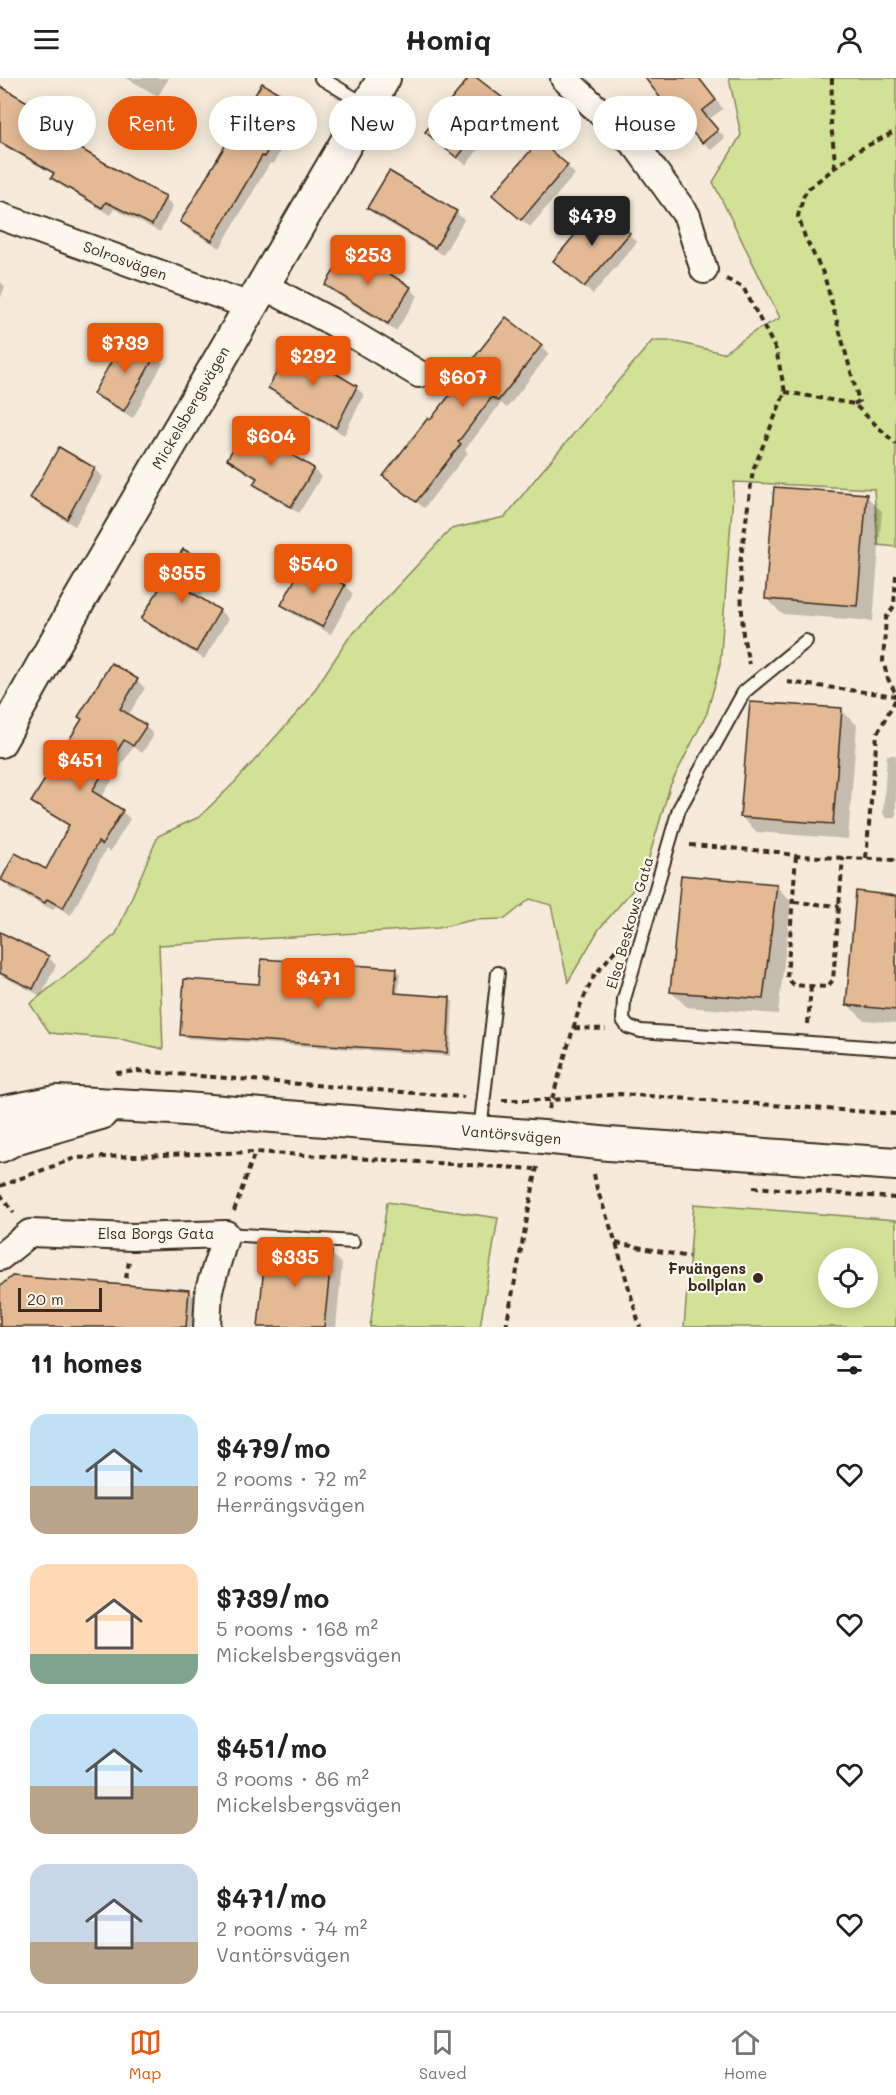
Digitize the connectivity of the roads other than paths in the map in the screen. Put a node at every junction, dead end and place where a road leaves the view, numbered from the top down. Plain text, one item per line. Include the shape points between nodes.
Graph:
1 (321, 78) edge
2 (384, 78) edge
3 (564, 78) edge
4 (351, 96) edge
5 (374, 96) edge
6 (342, 150) edge
7 (0, 216) edge
8 (704, 270) road end
9 (256, 296) junction
10 (419, 374) dead end
11 (806, 641) dead end
12 (0, 741) edge
13 (498, 973) dead end
14 (896, 1049) edge
15 (126, 1106) junction
16 (0, 1113) edge
17 (480, 1132) junction
18 (0, 1146) edge
19 (896, 1164) edge
20 (226, 1234) junction
21 (353, 1242) dead end
22 (0, 1257) edge
23 (207, 1327) edge

1 - 4 lane
2 - 5 street, Mickelsbergsvägen
3 - 8 street via 637,147 687,216
6 - 9 street, Mickelsbergsvägen
7 - 9 street, Solrosvägen
9 - 10 street, Solrosvägen via 334,323
9 - 12 street, Mickelsbergsvägen
11 - 14 lane, Elsa Beskows Gata via 744,692 679,809 624,999 623,1020 628,1027 641,1031
13 - 17 lane
15 - 16 street, Vantörsvägen via 57,1102
15 - 17 street, Vantörsvägen
15 - 18 street, Vantörsvägen via 18,1137
17 - 19 street, Vantörsvägen
20 - 21 lane
20 - 22 street, Elsa Borgs Gata via 132,1237 30,1233
20 - 23 street, Elsa Borgs Gata via 209,1290

